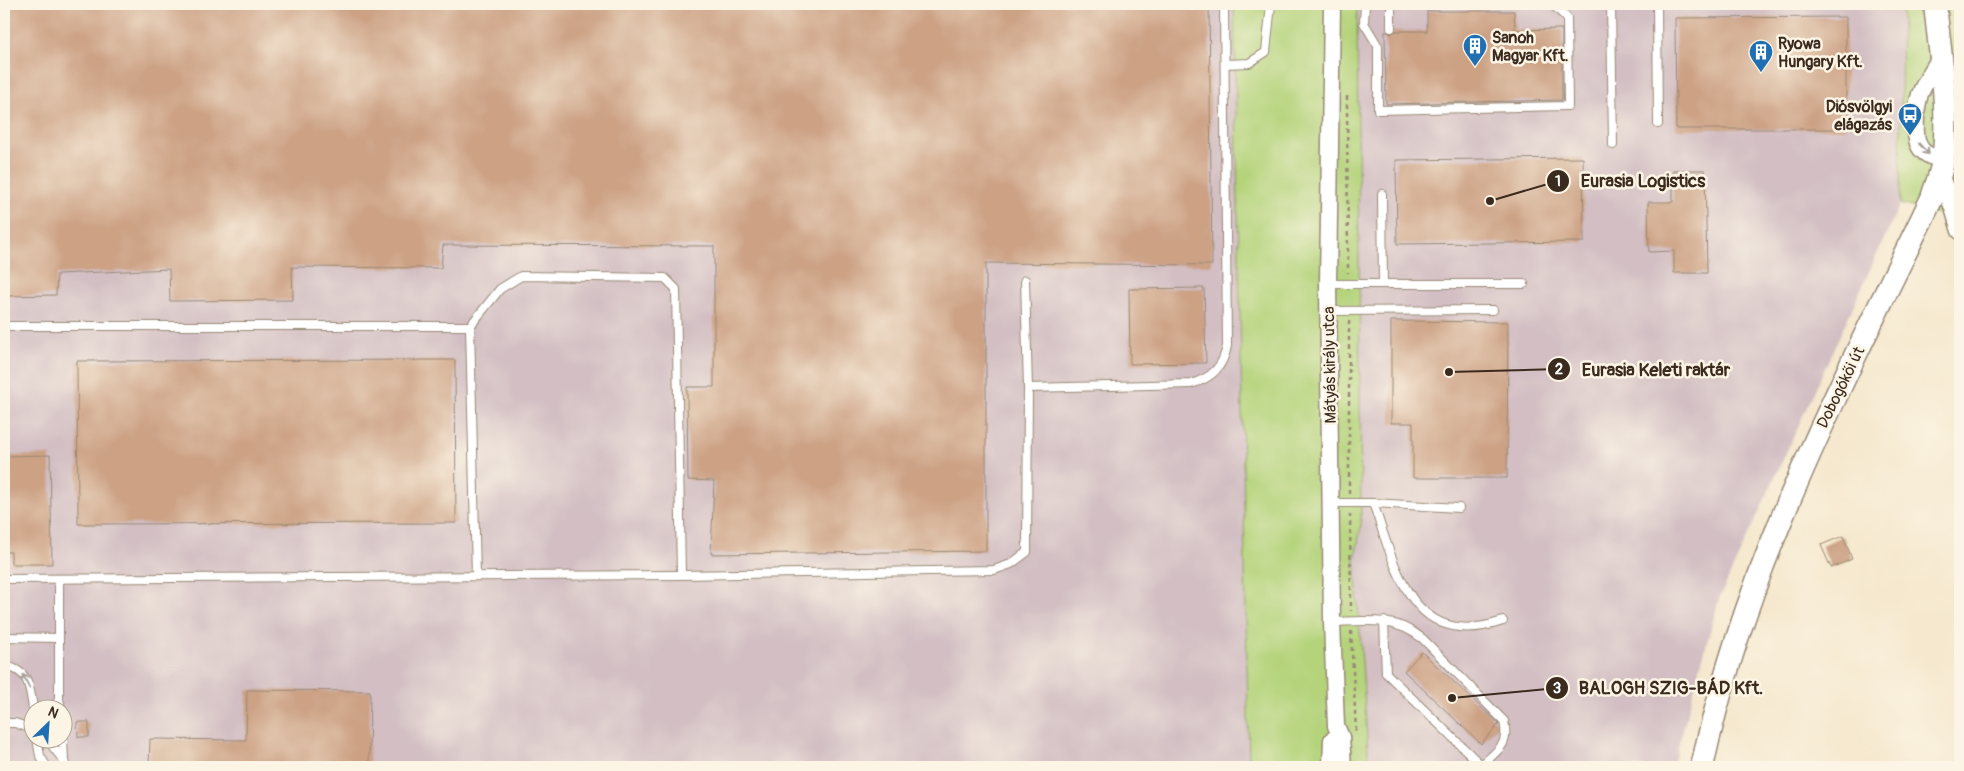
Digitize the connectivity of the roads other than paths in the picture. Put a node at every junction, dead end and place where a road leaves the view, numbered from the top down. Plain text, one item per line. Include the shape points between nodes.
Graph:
1 (1224, 4) edge
2 (1271, 4) edge
3 (1332, 4) edge
4 (1365, 4) edge
5 (1391, 4) edge
6 (1552, 4) edge
7 (1611, 4) edge
8 (1657, 4) edge
9 (1935, 4) edge
10 (1391, 28) dead end
11 (1225, 64) junction
12 (1658, 124) dead end
13 (1613, 145) dead end
14 (1941, 167) junction
15 (1382, 194) dead end
16 (1960, 231) edge
17 (1025, 280) dead end
18 (1328, 284) junction
19 (1383, 284) junction
20 (1524, 284) dead end
21 (1493, 310) dead end
22 (1328, 311) junction
23 (4, 326) edge
24 (470, 326) junction
25 (1028, 388) junction
26 (1332, 502) junction
27 (1373, 503) junction
28 (1459, 508) dead end
29 (682, 575) junction
30 (476, 576) junction
31 (4, 578) edge
32 (59, 579) junction
33 (1384, 621) junction
34 (1503, 621) dead end
35 (1332, 622) junction
36 (4, 637) edge
37 (59, 638) junction
38 (4, 665) edge
39 (31, 698) edge
40 (60, 698) edge
41 (4, 723) edge
42 (22, 726) edge
43 (1336, 726) junction
44 (39, 748) edge
45 (53, 748) edge
46 (64, 748) edge
47 (65, 764) edge
48 (46, 767) edge
49 (1331, 767) edge
50 (1343, 767) edge
51 (1702, 767) edge

1 - 11 lane
2 - 11 lane via 1266,52 1249,64
3 - 18 street, Mátyás király utca
4 - 6 lane via 1364,23 1378,46 1378,110 1568,106 1567,18
5 - 10 lane
7 - 13 lane
8 - 12 lane
9 - 14 main road, Dobogókői út via 1945,112
11 - 25 lane via 1227,346 1221,365 1209,378 1191,384
14 - 16 street
14 - 51 main road, Dobogókői út via 1932,198 1817,434 1769,548 1712,719
15 - 19 lane
17 - 25 lane
18 - 19 lane
18 - 22 street, Mátyás király utca
19 - 20 lane
21 - 22 lane
22 - 26 street, Mátyás király utca
23 - 24 lane
24 - 29 lane via 500,289 521,276 665,278 676,289
24 - 30 lane
25 - 29 lane via 1027,552 1011,564 994,570
26 - 27 lane
26 - 35 street, Mátyás király utca
27 - 28 lane
27 - 34 lane via 1406,590 1422,611 1442,622 1465,627 1478,628
29 - 30 lane
30 - 32 lane
31 - 32 lane
32 - 37 lane
33 - 33 lane via 1424,638 1504,721 1507,736 1503,745 1484,763 1479,763 1386,673
33 - 35 lane
35 - 43 street, Mátyás király utca
36 - 37 lane
37 - 40 lane
39 -> 38 lane via 28,680 21,671
41 - 42 lane
43 - 49 street, Mátyás király utca via 1332,738
43 - 50 street, Mátyás király utca via 1341,737
44 - 48 lane
45 - 47 lane
46 - 47 lane

